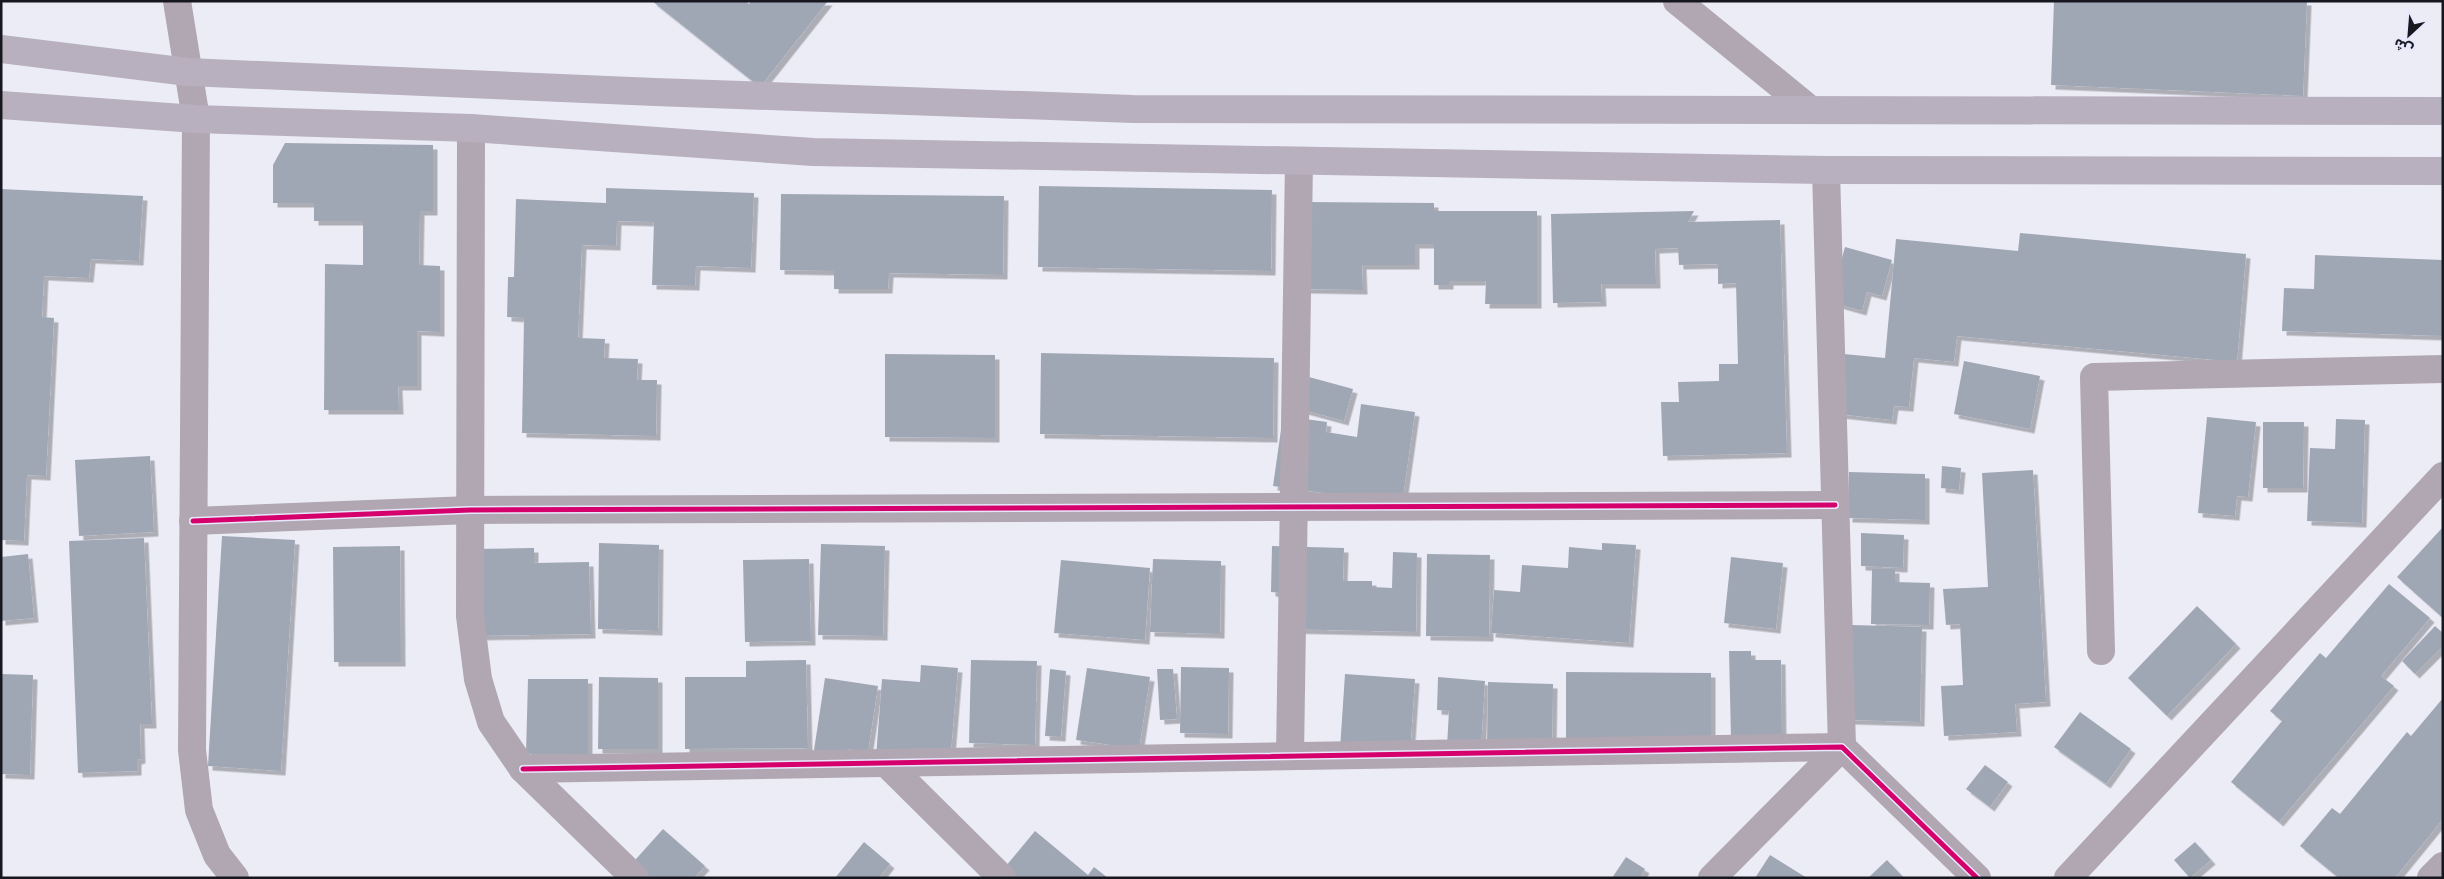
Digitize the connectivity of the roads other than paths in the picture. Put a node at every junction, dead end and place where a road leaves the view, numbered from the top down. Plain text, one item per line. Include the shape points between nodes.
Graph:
1 (177, 1) edge
2 (1677, 1) edge
3 (1, 49) edge
4 (188, 72) junction
5 (1, 105) edge
6 (1811, 110) junction
7 (2443, 111) edge
8 (196, 119) junction
9 (471, 128) junction
10 (1298, 161) junction
11 (1826, 170) junction
12 (2443, 171) edge
13 (2443, 369) edge
14 (2443, 476) edge
15 (1835, 505) junction
16 (1294, 506) junction
17 (470, 510) junction
18 (193, 521) junction
19 (2101, 651) dead end
20 (1842, 748) junction
21 (1290, 756) junction
22 (886, 764) junction
23 (523, 769) junction
24 (2443, 866) edge
25 (235, 878) edge
26 (635, 878) edge
27 (1002, 878) edge
28 (1712, 878) edge
29 (1977, 878) edge
30 (2068, 878) edge
31 (2431, 878) edge

1 - 4 street
2 - 6 street
3 - 4 main road
4 - 6 main road via 1133,109
4 - 8 street
5 - 8 main road
6 - 7 main road
8 - 9 main road
8 - 18 street
9 - 10 main road via 814,152
9 - 17 street
10 - 11 main road
10 - 16 street
11 - 12 main road
11 - 15 street
13 - 19 street via 2094,377
14 - 30 street
15 - 16 street
15 - 20 street
16 - 17 street
16 - 21 street
17 - 18 street
17 - 23 street via 470,616 478,679 491,722
18 - 25 street via 192,750 199,810 217,855
20 - 21 street
20 - 28 street
20 - 29 street
21 - 22 street
22 - 23 street
22 - 27 street
23 - 26 street
24 - 31 street

